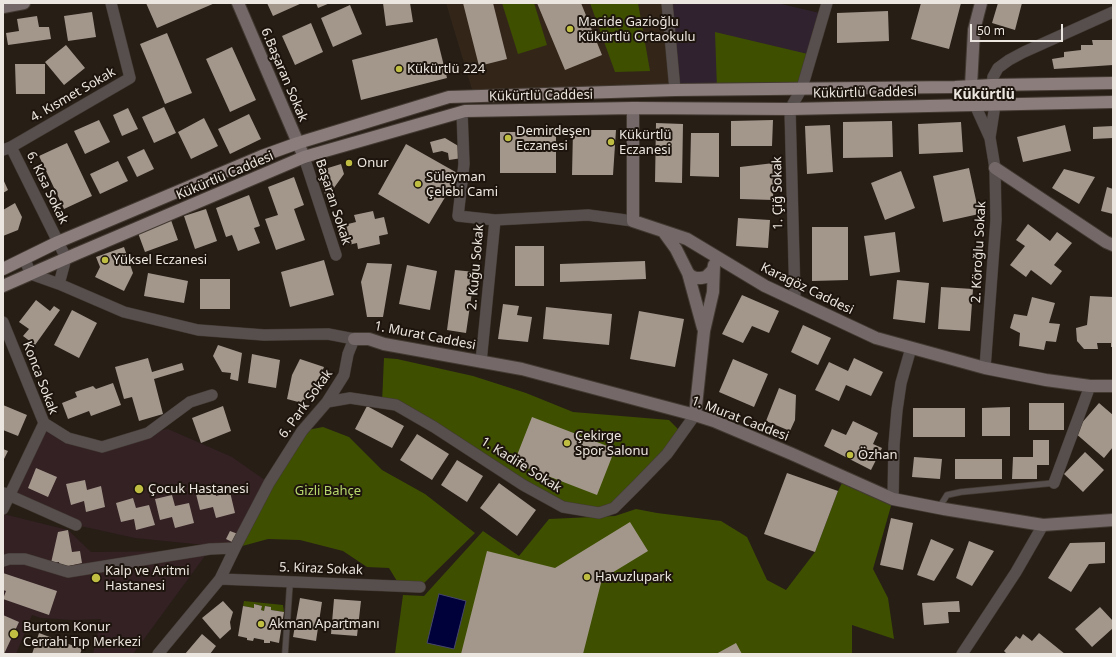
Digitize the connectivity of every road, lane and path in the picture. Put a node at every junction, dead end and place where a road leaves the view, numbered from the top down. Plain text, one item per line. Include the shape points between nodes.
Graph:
1 (24, 3) edge
2 (111, 3) edge
3 (238, 3) edge
4 (666, 3) edge
5 (827, 3) edge
6 (981, 3) edge
7 (3, 7) edge
8 (1113, 12) edge
9 (1113, 84) edge
10 (992, 85) junction
11 (971, 86) junction
12 (802, 88) junction
13 (675, 90) junction
14 (1113, 102) edge
15 (975, 105) junction
16 (995, 105) junction
17 (633, 108) junction
18 (790, 109) junction
19 (462, 112) junction
20 (990, 138) junction
21 (298, 143) junction
22 (7, 148) edge
23 (304, 157) junction
24 (995, 168) junction
25 (495, 220) junction
26 (633, 221) junction
27 (663, 232) junction
28 (58, 242) junction
29 (1113, 246) edge
30 (707, 251) junction
31 (336, 255) dead end
32 (24, 258) junction
33 (66, 258) junction
34 (714, 265) junction
35 (3, 269) edge
36 (687, 270) junction
37 (742, 272) junction
38 (31, 274) junction
39 (59, 284) junction
40 (3, 286) edge
41 (712, 292) junction
42 (795, 299) junction
43 (3, 322) edge
44 (704, 331) junction
45 (354, 339) junction
46 (911, 348) junction
47 (481, 362) junction
48 (985, 368) junction
49 (1090, 386) junction
50 (1113, 386) edge
51 (212, 394) dead end
52 (328, 402) junction
53 (695, 415) junction
54 (44, 423) junction
55 (1054, 483) joint
56 (6, 494) edge
57 (893, 499) junction
58 (3, 509) edge
59 (944, 509) junction
60 (1113, 520) edge
61 (76, 525) dead end
62 (1043, 525) junction
63 (235, 548) junction
64 (3, 561) edge
65 (220, 579) junction
66 (290, 582) junction
67 (420, 587) dead end
68 (158, 654) edge
69 (285, 654) edge
70 (962, 654) edge

1 - 7 street
2 - 22 street, 4. Kısmet Sokak via 130,78
3 - 21 street, 6.Başaran Sokak
4 - 13 street
5 - 12 street
6 - 11 street via 974,30
8 - 10 street via 1009,60 998,68
9 - 10 main road, Kükürtlü Caddesi
10 - 11 main road, Kükürtlü Caddesi
10 - 16 street, 2. Köroğlu Sokak
11 - 12 main road, Kükürtlü Caddesi
11 - 15 street, 2. Köroğlu Sokak
12 - 13 main road, Kükürtlü Caddesi
12 - 18 street
13 - 21 main road, Kükürtlü Caddesi via 449,97
14 - 16 main road, Kükürtlü Caddesi
15 - 16 main road, Kükürtlü Caddesi
15 - 18 main road, Kükürtlü Caddesi
15 - 20 street, 2. Köroğlu Sokak
16 - 20 street, 2. Köroğlu Sokak
17 - 18 main road, Kükürtlü Caddesi
17 - 19 main road, Kükürtlü Caddesi
17 - 26 street
18 - 42 street, 1. Çiğ Sokak
19 - 23 main road, Kükürtlü Caddesi
19 - 25 street, 2. Kuğu Sokak via 464,164 458,216
20 - 24 street, 2. Köroğlu Sokak
21 - 23 street, 6.Başaran Sokak
21 - 28 main road, Kükürtlü Caddesi
22 - 28 street, 6. Kısa Sokak
23 - 31 street, Başaran Sokak
23 - 33 main road, Kükürtlü Caddesi
24 - 29 street
24 - 48 street, 2. Köroğlu Sokak via 996,220
25 - 26 street, Karagöz Caddesi via 588,215
25 - 47 street, 2. Kuğu Sokak
26 - 27 street, Karagöz Caddesi
27 - 30 street, Karagöz Caddesi via 687,239
27 - 36 street
28 - 32 main road, Kükürtlü Caddesi
28 - 33 street, 6. Kısa Sokak
30 - 34 street via 714,260
30 - 36 street via 691,251 685,259
30 - 37 street, Karagöz Caddesi
32 - 35 main road, Kükürtlü Caddesi
32 - 38 street
33 - 38 main road, Kükürtlü Caddesi
33 - 39 street
34 - 36 street via 706,277 701,278 691,276
34 - 41 street
36 - 44 street
37 - 41 street via 722,274
37 - 42 street, Karagöz Caddesi via 765,286
38 - 39 street
38 - 40 main road, Kükürtlü Caddesi
39 - 45 street via 124,312 198,330 264,335 328,334
41 - 44 street
42 - 46 street, Karagöz Caddesi via 876,338
43 - 54 street, Konca Sokak
44 - 53 street
45 - 47 street, 1. Murat Caddesi via 369,338 384,344
45 - 52 street, 6. Park Sokak via 344,375
46 - 48 street, Karagöz Caddesi
46 - 57 street via 901,383 897,410
47 - 53 street, 1. Murat Caddesi via 522,369
48 - 49 street, Karagöz Caddesi
49 - 50 street, Karagöz Caddesi
49 - 55 street
51 - 54 street via 190,402 148,432 102,447 68,438
52 - 53 street, 1. Kadife Sokak via 350,398 396,406 563,507 599,513 614,508 637,485 666,454
52 - 63 street, 6. Park Sokak via 302,431 269,483
53 - 57 street, 1. Murat Caddesi
54 - 56 street, Konca Sokak
55 - 59 lane via 947,495 942,503
56 - 58 street, Konca Sokak
56 - 61 street
57 - 59 street, 1. Murat Caddesi
59 - 62 street, 1. Murat Caddesi
60 - 62 street, 1. Murat Caddesi
62 - 70 street via 1016,572
63 - 64 street via 210,549 68,572 25,559
63 - 65 street, 6. Park Sokak
65 - 66 street, 5. Kiraz Sokak
65 - 68 street, 6. Park Sokak
66 - 67 street, 5. Kiraz Sokak
66 - 69 lane

